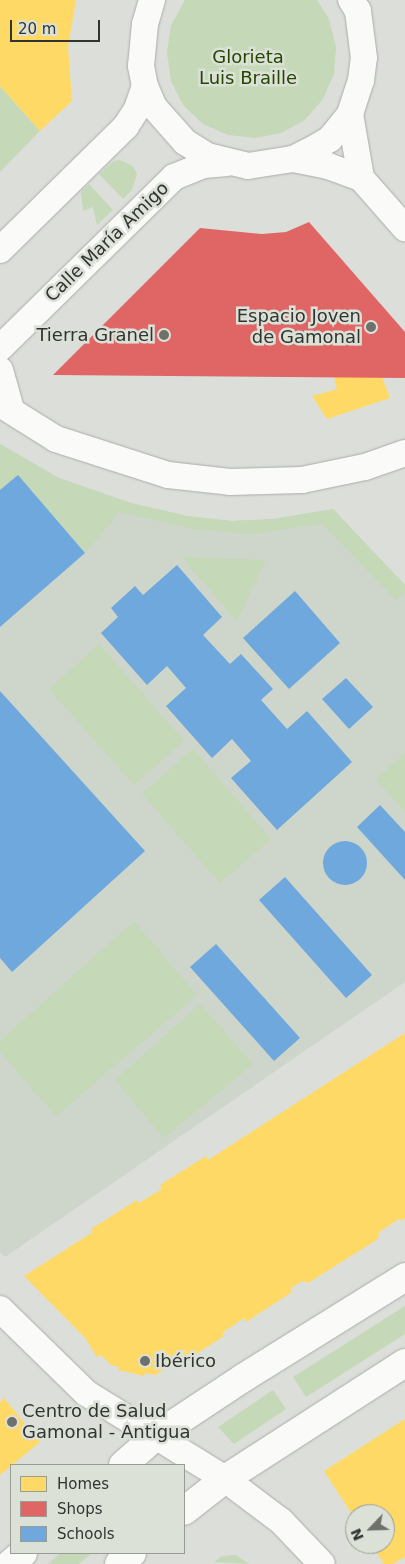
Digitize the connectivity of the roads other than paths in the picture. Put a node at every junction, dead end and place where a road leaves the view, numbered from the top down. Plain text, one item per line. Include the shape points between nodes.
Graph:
1 (151, 1) edge
2 (357, 4) edge
3 (145, 86) junction
4 (350, 114) junction
5 (293, 159) junction
6 (228, 163) junction
7 (361, 178) junction
8 (405, 228) edge
9 (0, 250) edge
10 (0, 358) edge
11 (5, 407) edge
12 (405, 452) edge
13 (405, 1277) edge
14 (0, 1309) edge
15 (405, 1363) edge
16 (157, 1436) junction
17 (124, 1464) edge
18 (224, 1479) junction
19 (185, 1510) edge
20 (22, 1554) edge
21 (131, 1554) edge
22 (10, 1564) edge
23 (119, 1564) edge
24 (322, 1564) edge

1 - 3 street via 142,47
2 - 4 street via 364,58 361,81
3 - 6 street via 154,107 185,142 207,156
3 - 9 street via 126,126
4 - 5 street via 330,139
4 - 7 street
5 - 6 street via 265,166
5 - 7 street via 328,166
6 - 10 street, Calle María Amigo via 204,165 174,177
7 - 8 street
10 - 11 street
11 - 12 street via 56,439 92,453 168,475 194,478 230,482 302,480 356,469
13 - 16 street
14 - 16 street via 86,1393
15 - 18 street
16 - 17 street
16 - 18 street
18 - 19 street
18 - 24 street via 281,1521
20 - 22 street
21 - 23 street

